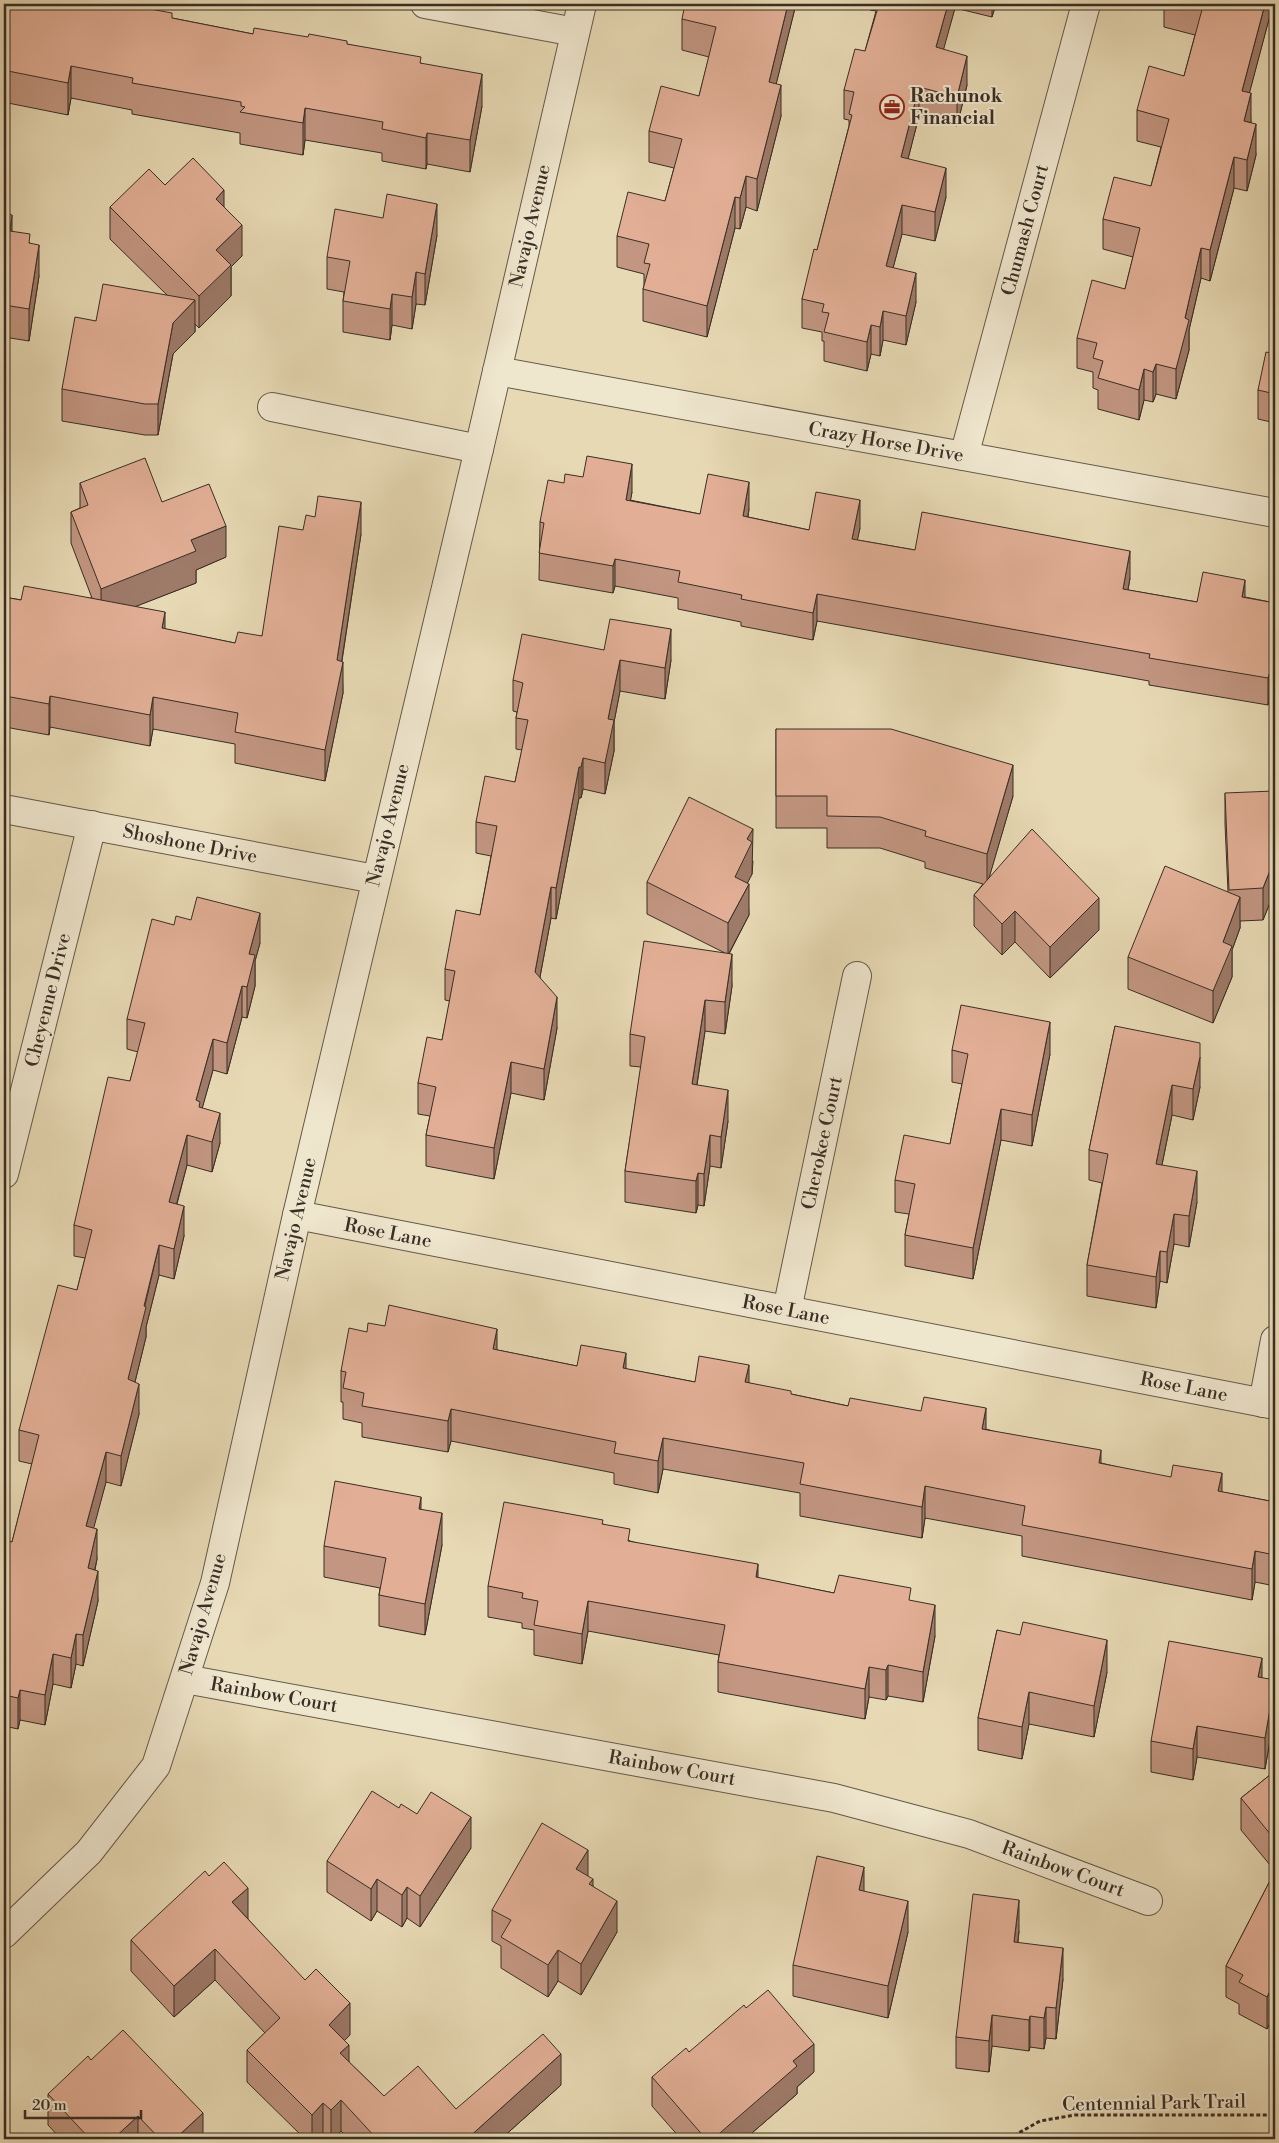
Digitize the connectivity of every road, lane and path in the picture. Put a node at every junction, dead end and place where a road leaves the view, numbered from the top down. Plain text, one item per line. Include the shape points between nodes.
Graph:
1 (425, 4) edge
2 (582, 4) edge
3 (1086, 4) edge
4 (575, 32) junction
5 (497, 371) junction
6 (272, 407) dead end
7 (479, 449) junction
8 (964, 456) junction
9 (1275, 513) edge
10 (4, 809) edge
11 (92, 825) junction
12 (375, 879) junction
13 (857, 976) dead end
14 (4, 1174) edge
15 (297, 1215) junction
16 (787, 1310) junction
17 (1275, 1340) edge
18 (1269, 1404) edge
19 (185, 1679) junction
20 (1148, 1900) dead end
21 (4, 1934) edge
22 (1275, 2115) edge
23 (1008, 2139) edge

1 - 4 street
2 - 4 street, Navajo Avenue
3 - 8 street, Chumash Court
4 - 5 street, Navajo Avenue
5 - 7 street, Navajo Avenue
5 - 8 street, Crazy Horse Drive
6 - 7 street
7 - 12 street, Navajo Avenue
8 - 9 street, Crazy Horse Drive
10 - 11 street, Shoshone Drive
11 - 12 street, Shoshone Drive
11 - 14 street, Cheyenne Drive
12 - 15 street, Navajo Avenue
13 - 16 street, Cherokee Court
15 - 16 street, Rose Lane
15 - 19 street, Navajo Avenue via 215,1583
16 - 18 street, Rose Lane
17 - 18 street
19 - 20 street, Rainbow Court via 834,1798 969,1834
19 - 21 street, Navajo Avenue via 156,1766 89,1852
22 - 23 path, Centennial Park Trail via 1075,2115 1040,2121

